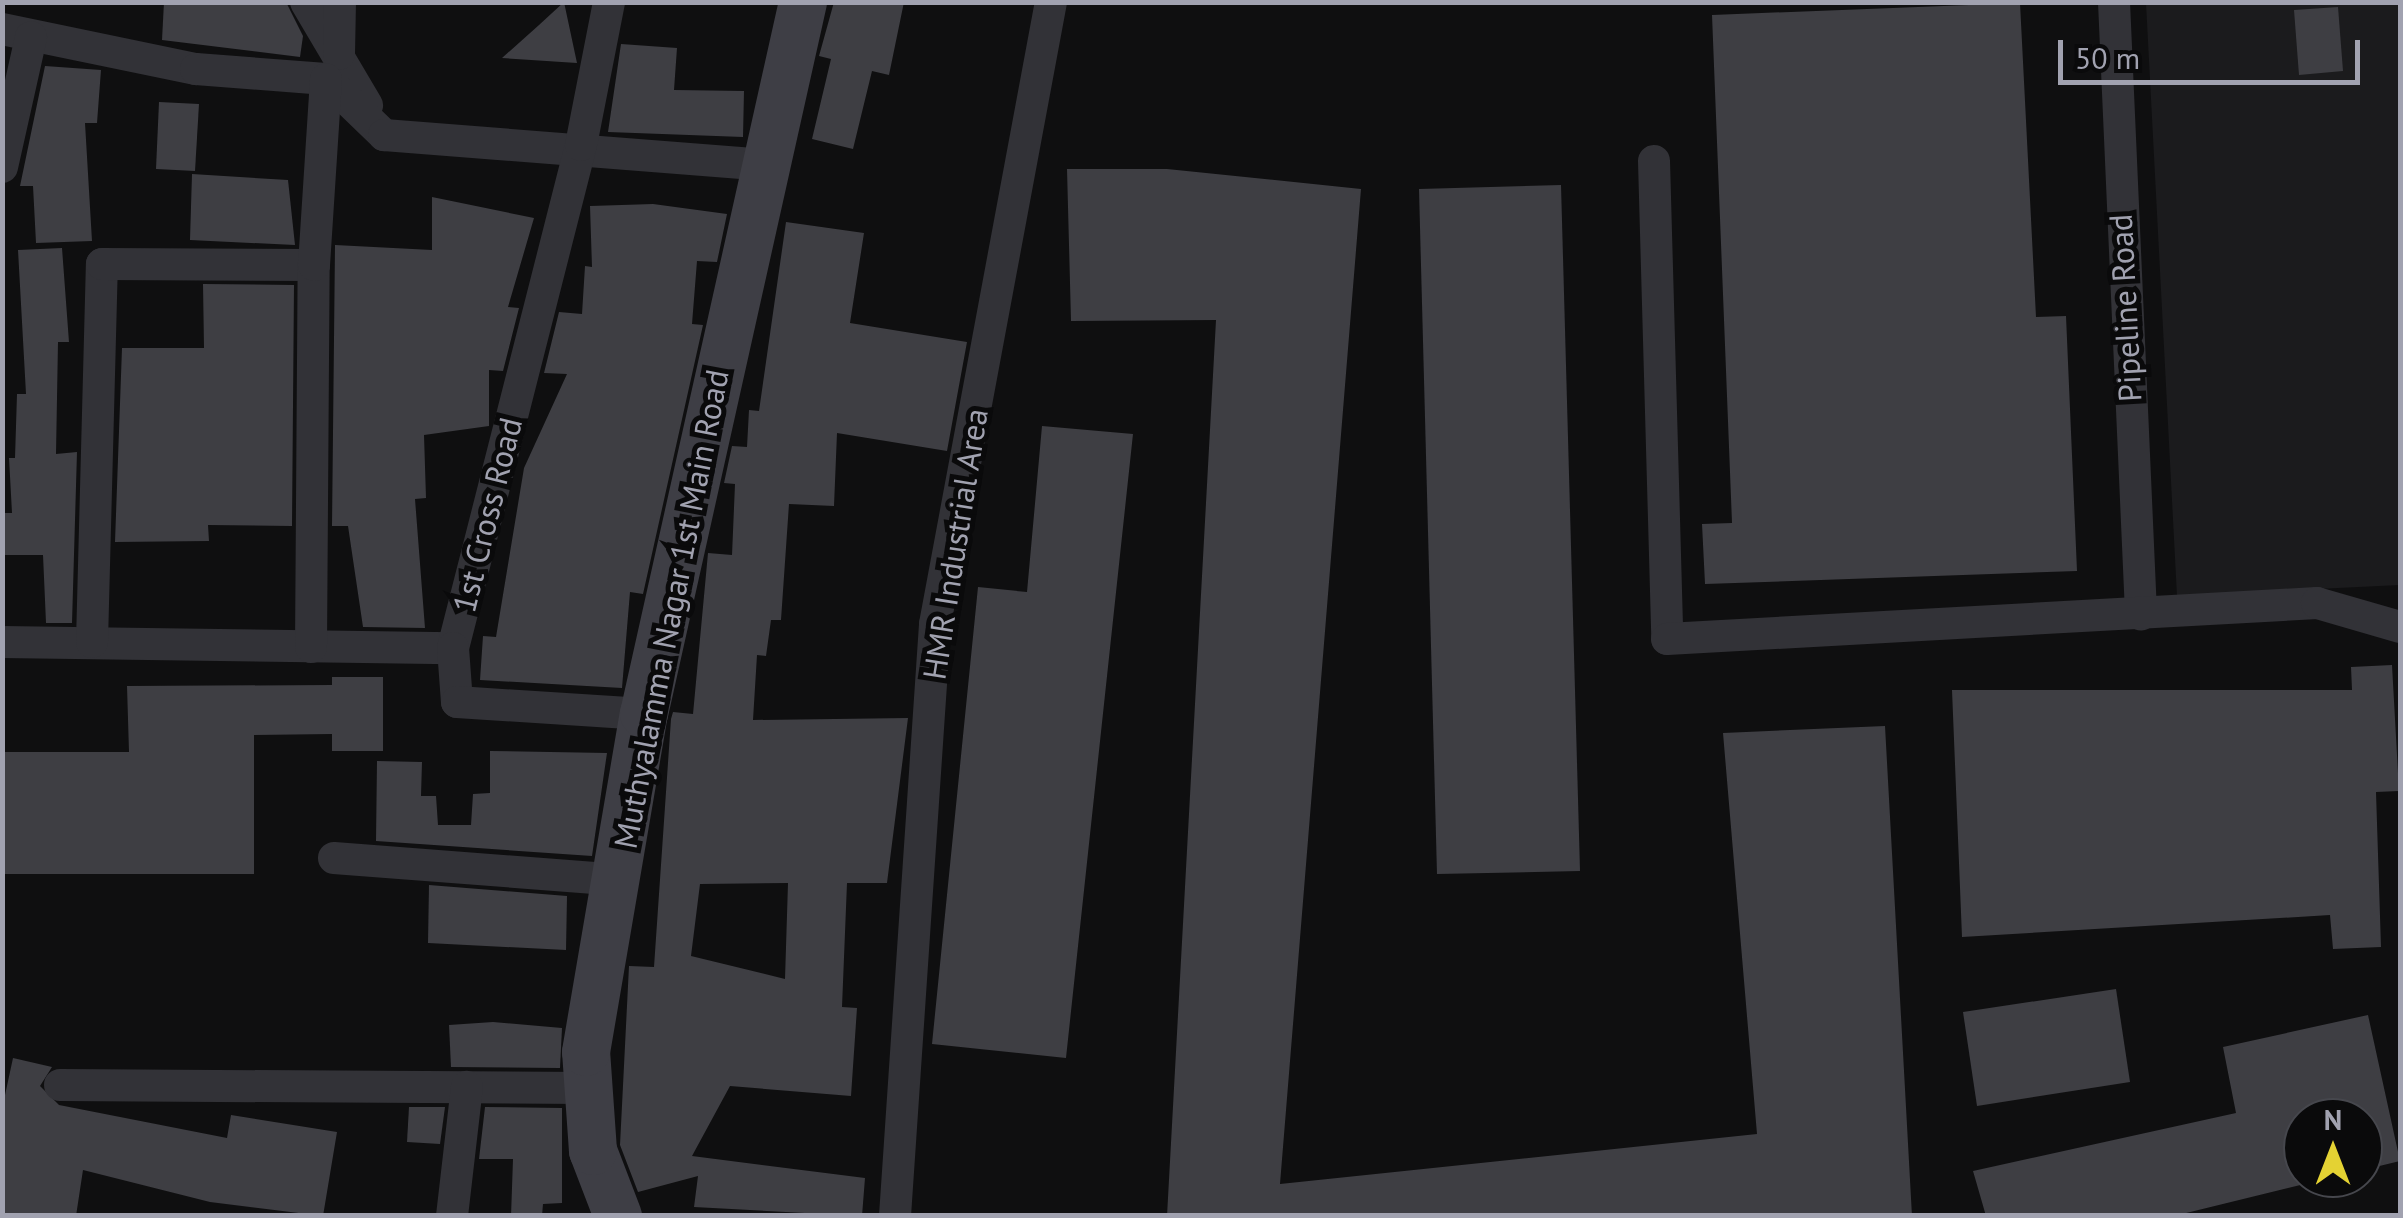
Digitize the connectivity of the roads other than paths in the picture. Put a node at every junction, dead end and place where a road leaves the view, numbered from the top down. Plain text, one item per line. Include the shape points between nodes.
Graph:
1 (306, 2) edge
2 (340, 2) edge
3 (609, 2) edge
4 (803, 2) edge
5 (1051, 2) edge
6 (2114, 2) edge
7 (17, 33) edge
8 (333, 67) junction
9 (581, 146) junction
10 (1654, 162) dead end
11 (764, 165) junction
12 (2, 167) edge
13 (314, 265) junction
14 (2142, 614) junction
15 (2400, 627) edge
16 (2, 642) edge
17 (92, 642) junction
18 (311, 647) junction
19 (452, 648) junction
20 (644, 714) junction
21 (334, 858) dead end
22 (617, 880) junction
23 (60, 1085) dead end
24 (467, 1087) junction
25 (587, 1088) junction
26 (452, 1216) edge
27 (618, 1216) edge
28 (895, 1216) edge

1 - 8 street
2 - 8 street
3 - 9 street, 1st Cross Road
4 - 11 street, Muthyalamma Nagar 1st Main Road
5 - 28 street, HMR Industrial Area via 935,624
6 - 14 street, Pipeline Road
7 - 8 street via 196,70
7 - 12 street
8 - 9 street via 384,136
8 - 13 street
9 - 11 street
9 - 19 street, 1st Cross Road
10 - 14 street via 1668,639
11 - 20 street, Muthyalamma Nagar 1st Main Road
13 - 17 street via 102,264
13 - 18 street
14 - 15 street via 2317,603
16 - 17 street, 1st Cross Road
17 - 18 street, 1st Cross Road
18 - 19 street, 1st Cross Road
19 - 20 street via 457,702
20 - 22 street, Muthyalamma Nagar 1st Main Road
21 - 22 street
22 - 25 street, Muthyalamma Nagar 1st Main Road via 586,1052
23 - 24 street
24 - 25 street
24 - 26 street
25 - 27 street, Muthyalamma Nagar 1st Main Road via 593,1151

